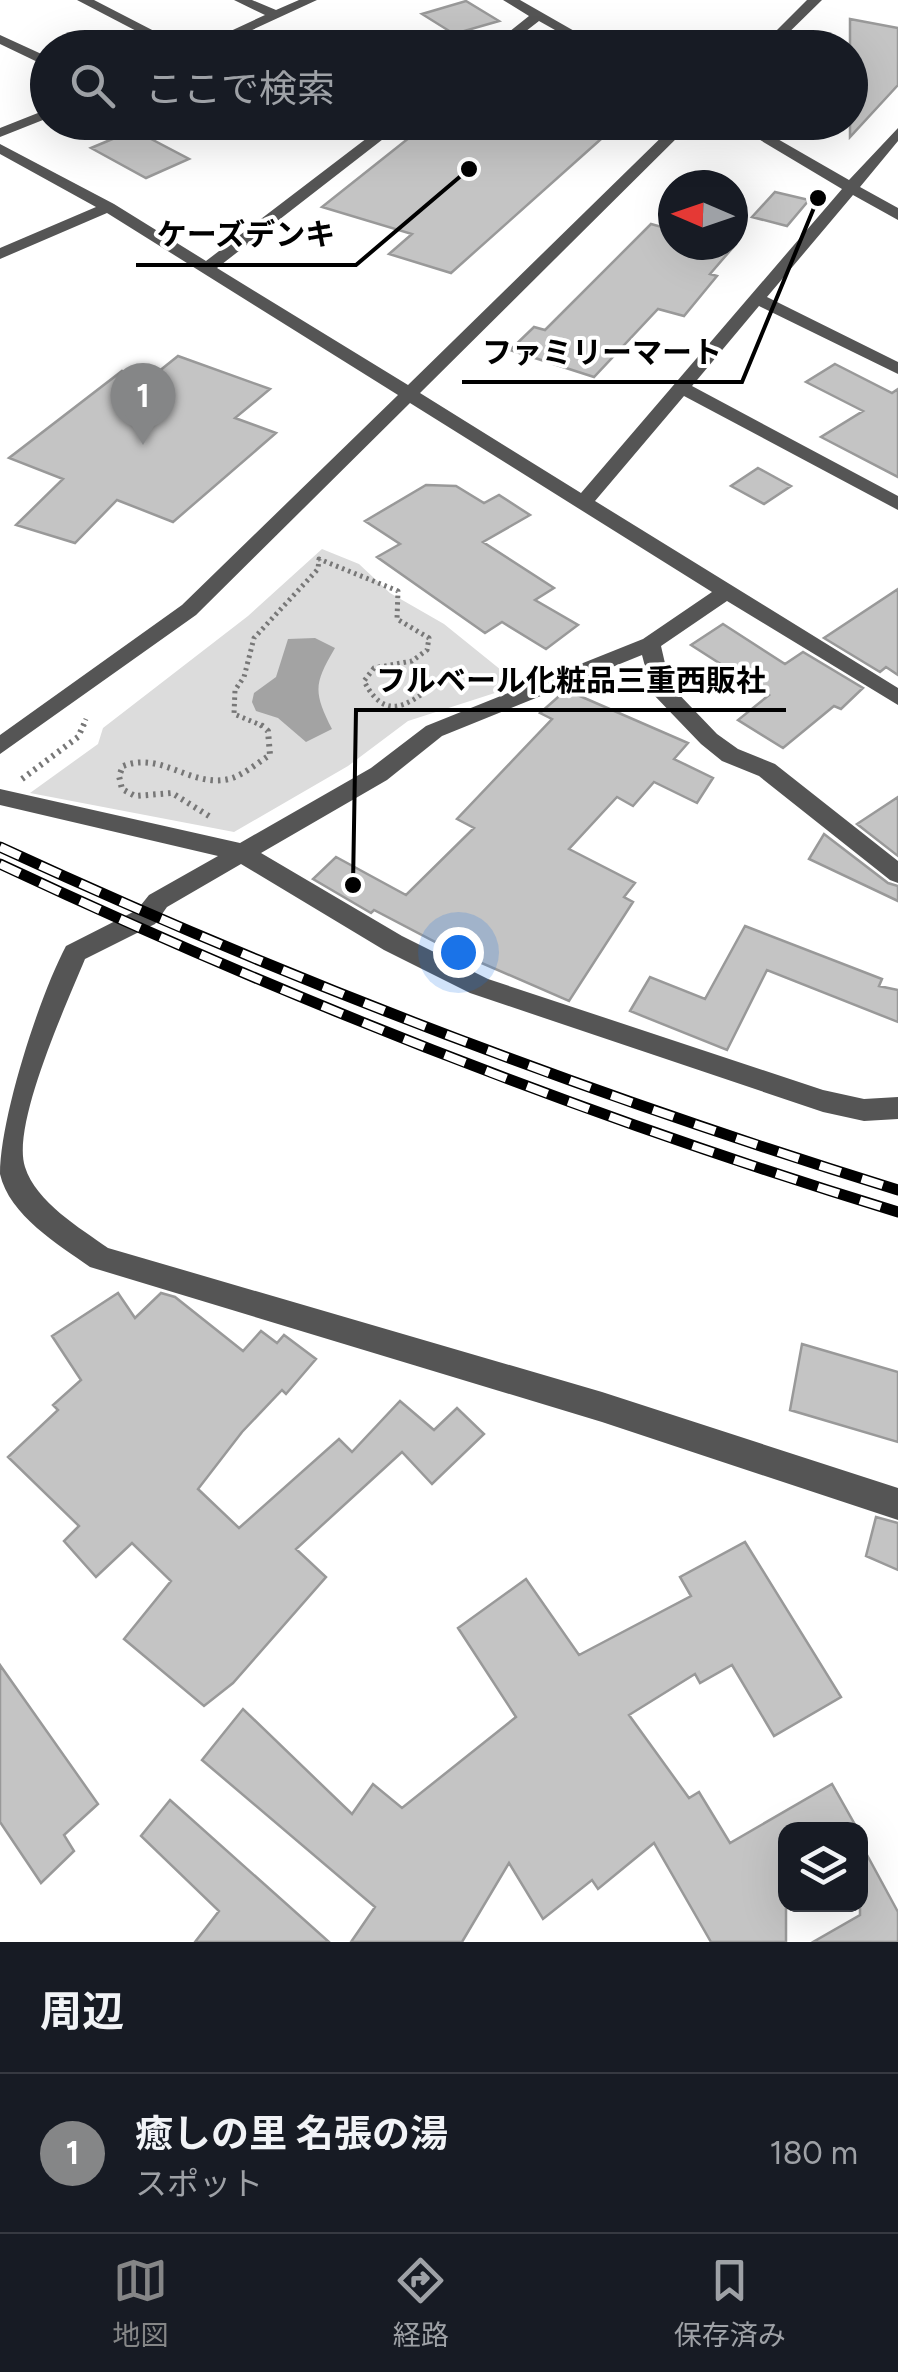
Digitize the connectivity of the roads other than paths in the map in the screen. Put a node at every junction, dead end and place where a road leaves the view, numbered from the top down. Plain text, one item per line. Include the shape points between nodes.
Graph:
1 (84, 0) edge
2 (242, 0) edge
3 (310, 0) edge
4 (510, 0) edge
5 (815, 0) edge
6 (276, 15) junction
7 (538, 15) junction
8 (145, 30) edge
9 (241, 30) edge
10 (518, 30) edge
11 (565, 30) edge
12 (784, 30) edge
13 (0, 40) edge
14 (30, 55) edge
15 (30, 120) edge
16 (898, 132) edge
17 (0, 133) edge
18 (375, 140) edge
19 (668, 140) edge
20 (767, 140) edge
21 (0, 148) edge
22 (850, 189) junction
23 (108, 207) junction
24 (898, 215) edge
25 (0, 254) edge
26 (205, 269) junction
27 (755, 298) junction
28 (898, 369) edge
29 (681, 387) junction
30 (412, 395) junction
31 (582, 504) junction
32 (898, 504) edge
33 (726, 592) junction
34 (650, 644) junction
35 (898, 698) edge
36 (0, 746) edge
37 (4, 800) edge
38 (240, 852) junction
39 (898, 874) edge
40 (898, 1108) edge
41 (898, 1504) edge

1 - 8 street
2 - 6 street
3 - 6 street
4 - 7 street
5 - 12 street
6 - 9 street
7 - 10 street
7 - 11 street
13 - 14 street
15 - 17 street
16 - 22 street
18 - 26 street
19 - 30 street
20 - 22 street
21 - 23 street
22 - 24 street
22 - 27 street
23 - 25 street
23 - 26 street
26 - 30 street
27 - 28 street
27 - 29 street
29 - 31 street
29 - 32 street
30 - 31 street
30 - 36 street via 189,610
31 - 33 street
33 - 34 street
33 - 35 street
34 - 38 street via 434,732 379,774
34 - 39 street via 660,688 709,739 768,770
37 - 38 street
38 - 40 street via 479,986 823,1101 864,1110
38 - 41 street via 158,901 146,916 75,953 9,1134 10,1164 39,1209 100,1258

